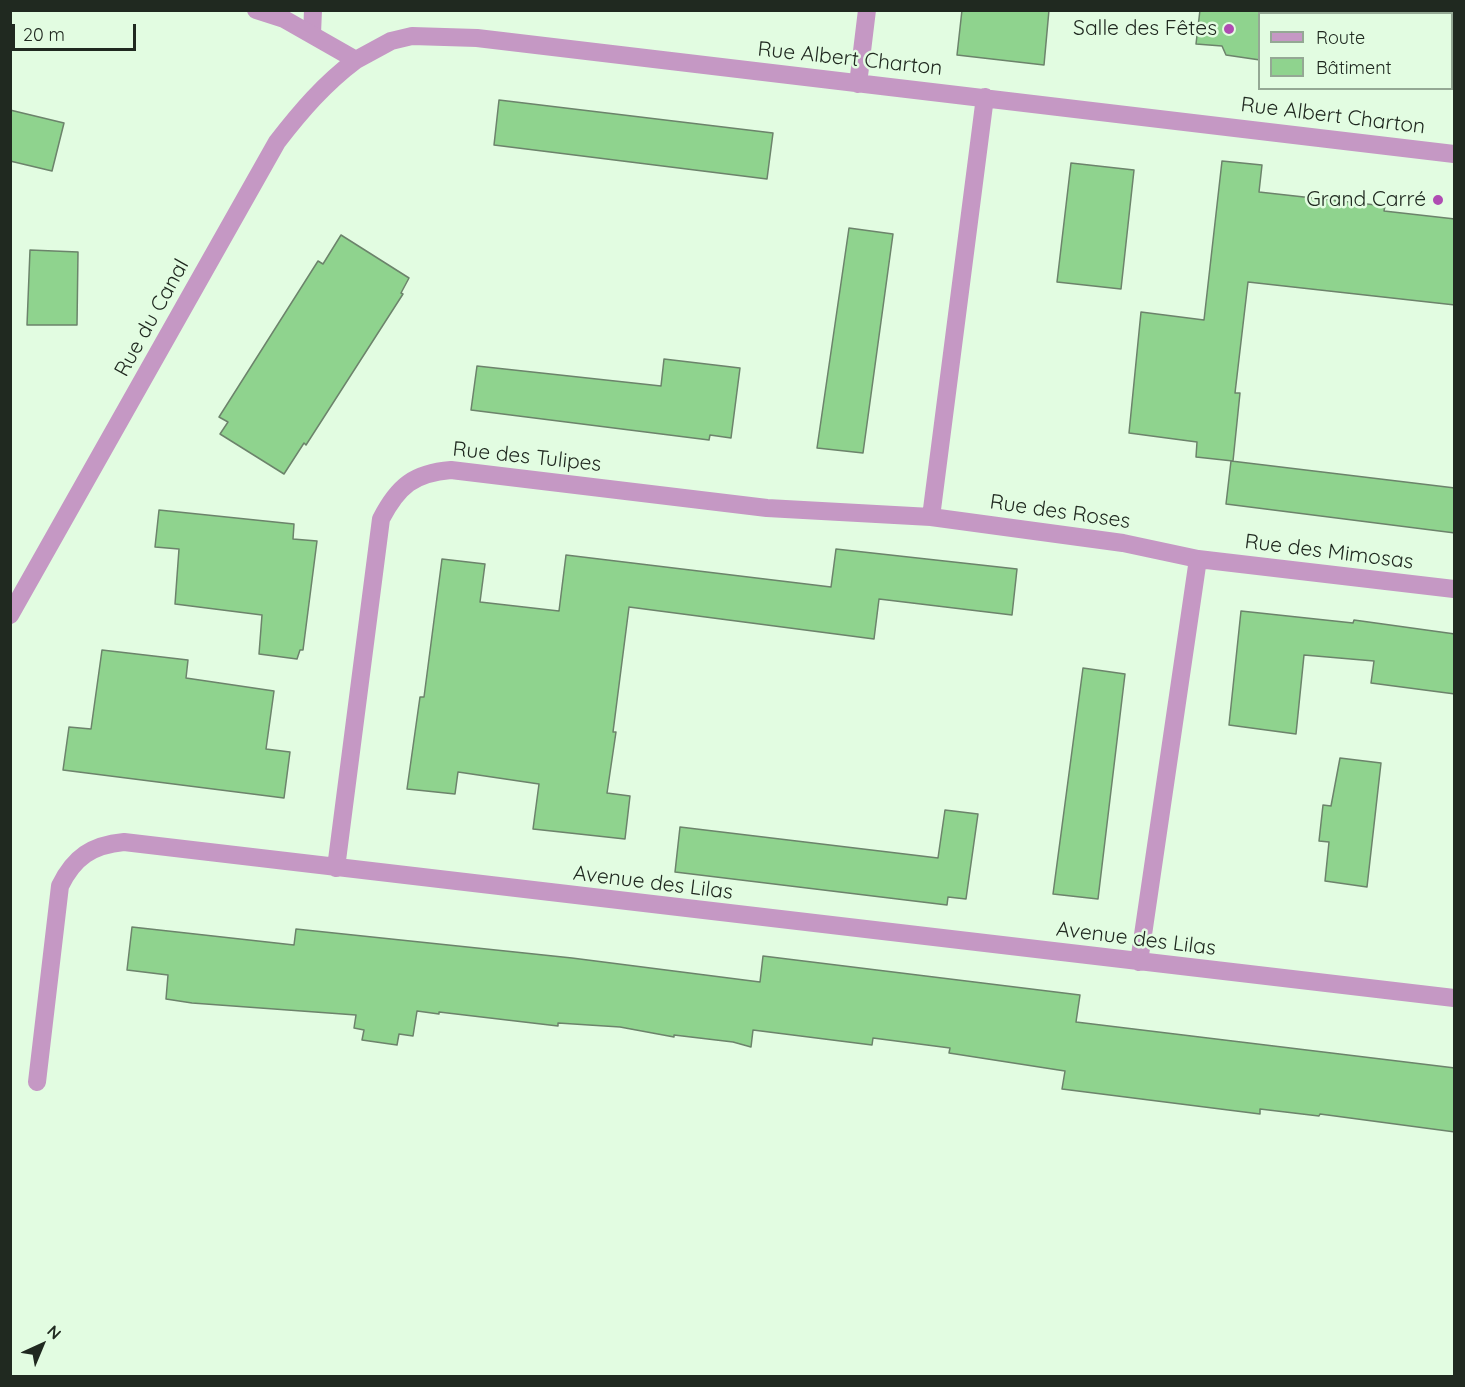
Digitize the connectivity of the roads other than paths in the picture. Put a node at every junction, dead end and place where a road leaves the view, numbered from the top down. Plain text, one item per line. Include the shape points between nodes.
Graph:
1 (256, 10) edge
2 (313, 10) edge
3 (867, 10) edge
4 (312, 34) junction
5 (356, 60) junction
6 (858, 84) junction
7 (985, 97) junction
8 (1455, 154) edge
9 (932, 517) junction
10 (1198, 559) junction
11 (1455, 589) edge
12 (10, 615) edge
13 (336, 868) junction
14 (1139, 962) junction
15 (1455, 998) edge
16 (37, 1082) dead end

1 - 4 street
2 - 4 street
3 - 6 street
4 - 5 street
5 - 6 street, Rue Albert Charton via 391,41 412,36 477,38
5 - 12 street, Rue du Canal via 322,88 277,142
6 - 7 street, Rue Albert Charton
7 - 8 street, Rue Albert Charton
7 - 9 street
9 - 10 street, Rue des Roses via 1123,543
9 - 13 street, Rue des Tulipes via 766,508 451,470 431,471 416,478 400,490 381,519
10 - 11 street, Rue des Mimosas
10 - 14 street
13 - 14 street, Avenue des Lilas
13 - 16 street, Avenue des Lilas via 124,842 92,849 67,872 60,886
14 - 15 street, Avenue des Lilas

